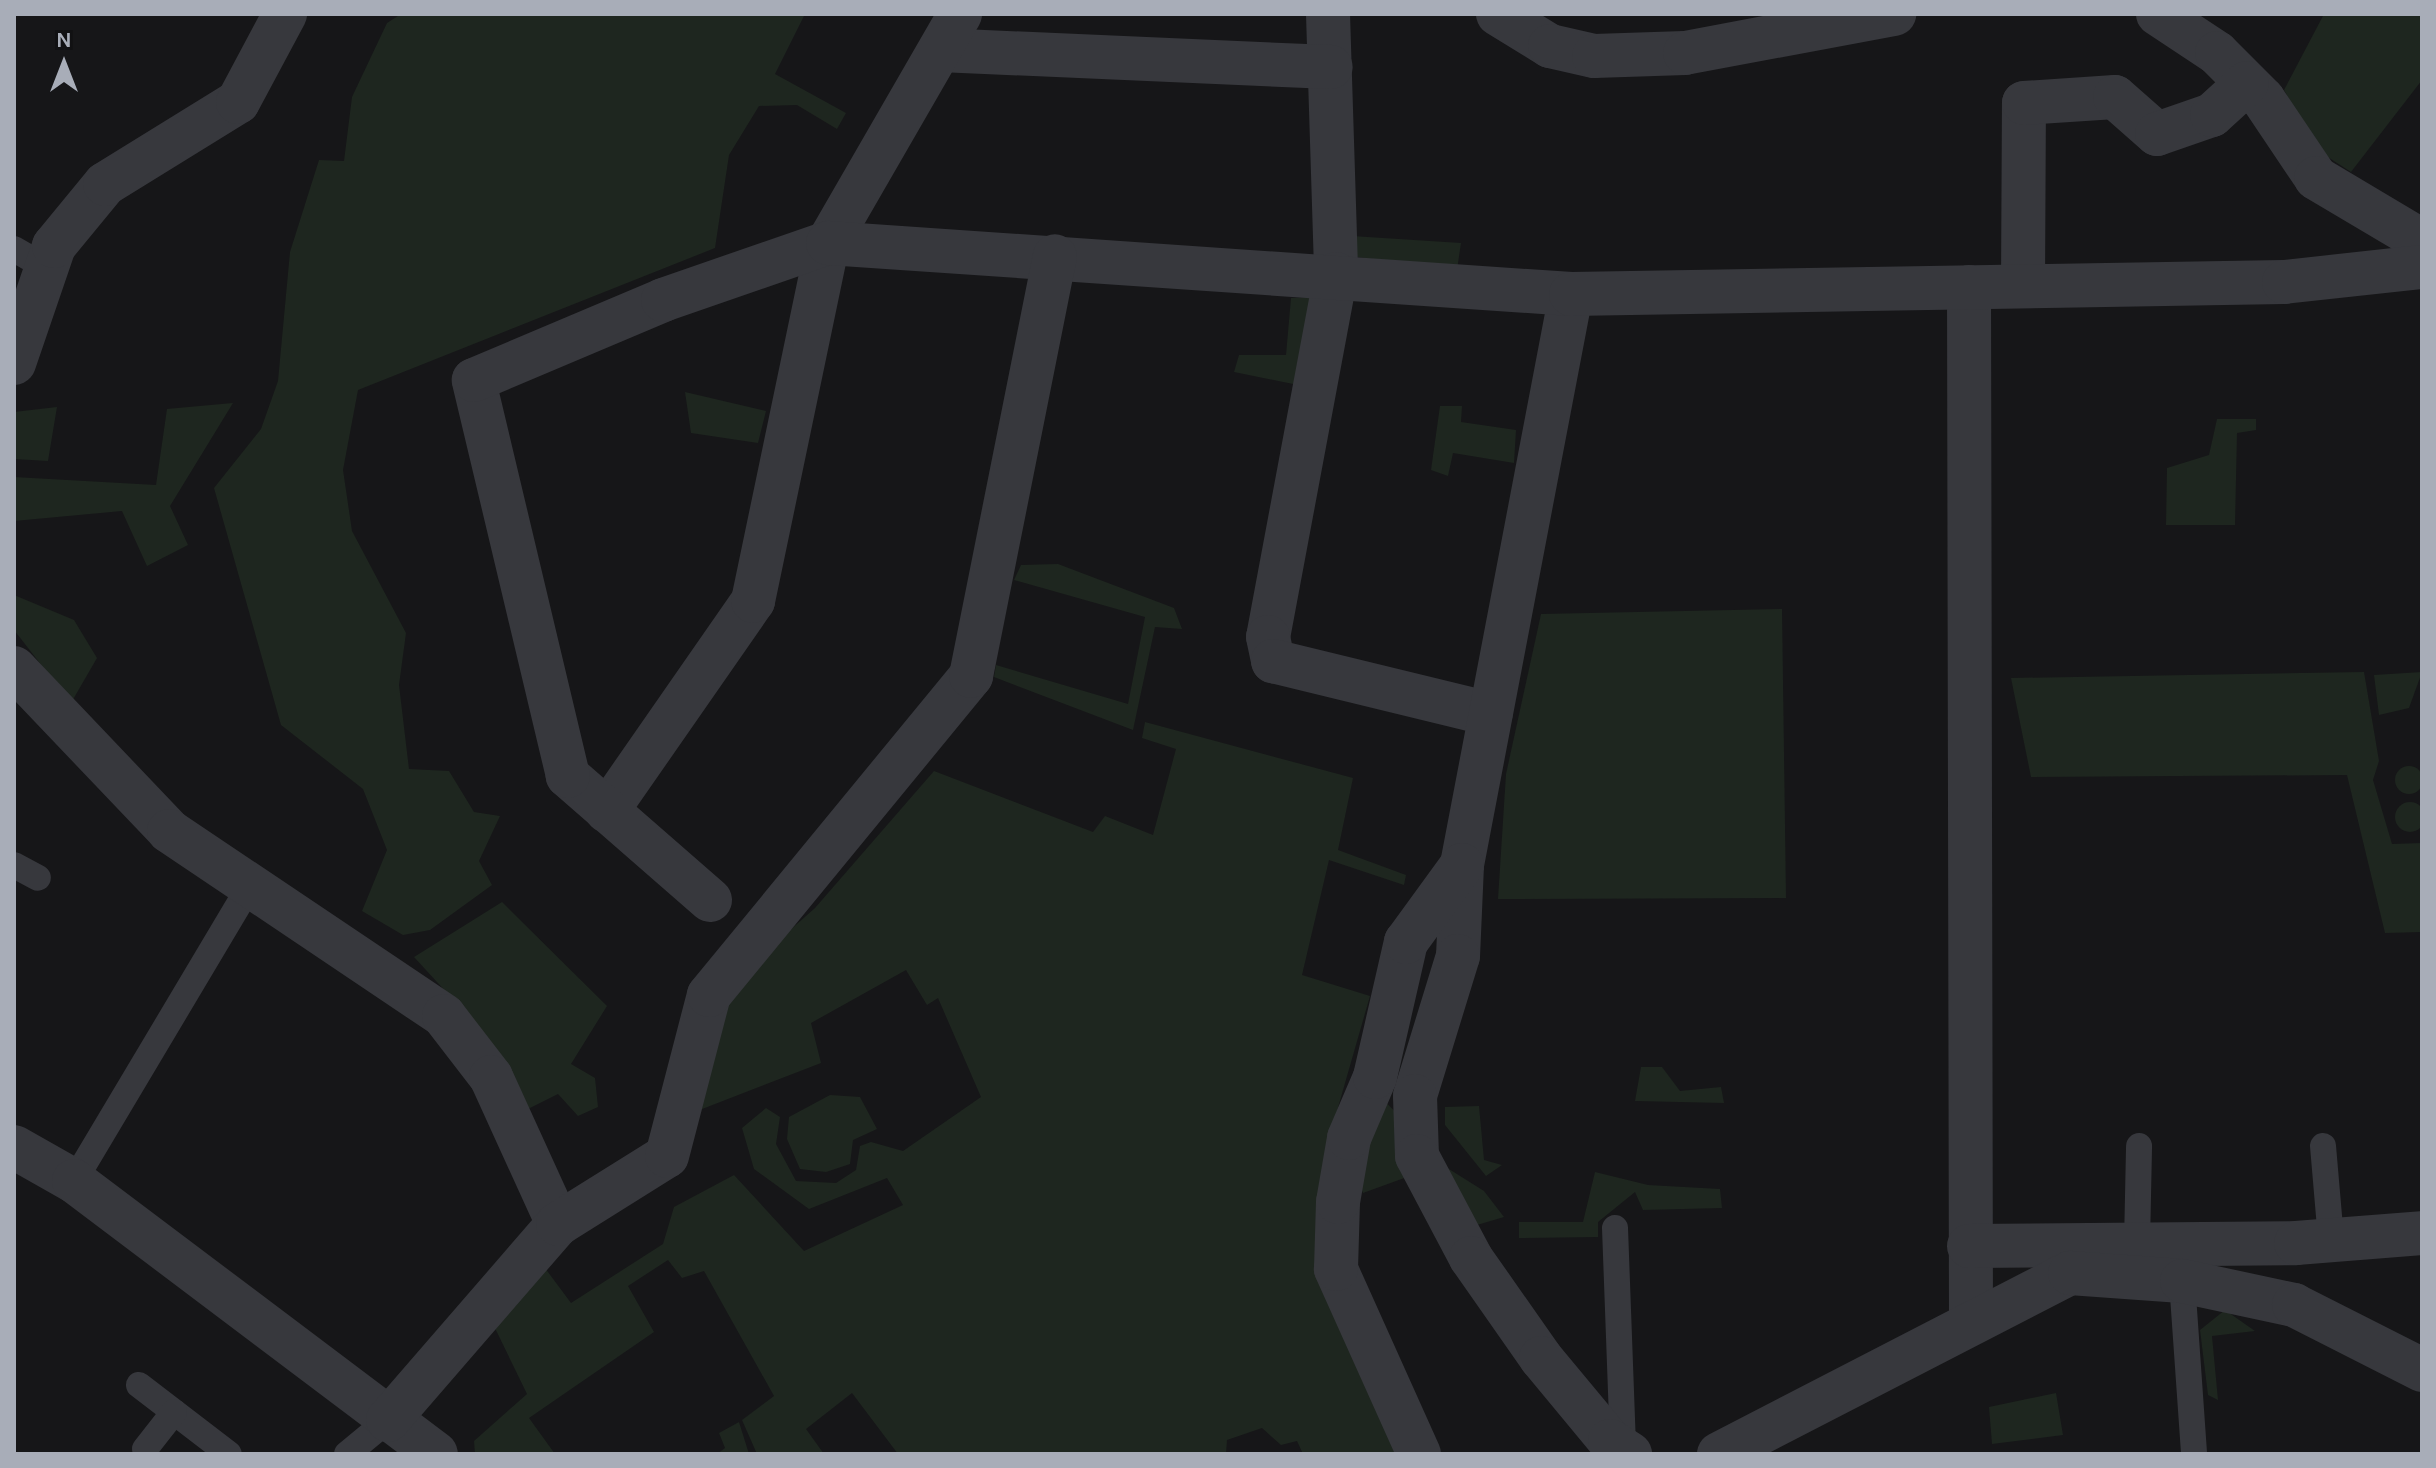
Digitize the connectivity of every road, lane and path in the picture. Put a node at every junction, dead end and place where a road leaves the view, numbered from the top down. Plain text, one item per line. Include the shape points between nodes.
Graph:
1 (285, 14) edge
2 (1328, 14) edge
3 (1498, 14) edge
4 (1894, 14) edge
5 (2164, 15) edge
6 (950, 32) edge
7 (1331, 67) junction
8 (2247, 83) junction
9 (2422, 241) edge
10 (828, 243) junction
11 (1055, 256) junction
12 (30, 258) edge
13 (2422, 267) edge
14 (1336, 274) junction
15 (2023, 286) junction
16 (1969, 287) junction
17 (1571, 294) junction
18 (14, 363) edge
19 (14, 668) edge
20 (1491, 714) junction
21 (607, 811) junction
22 (14, 865) edge
23 (1462, 865) junction
24 (38, 878) dead end
25 (250, 886) junction
26 (710, 900) dead end
27 (2139, 1146) dead end
28 (2323, 1146) dead end
29 (14, 1147) edge
30 (74, 1181) junction
31 (558, 1224) junction
32 (1615, 1228) dead end
33 (2422, 1233) edge
34 (2331, 1240) junction
35 (2137, 1244) junction
36 (1969, 1246) junction
37 (2182, 1281) junction
38 (1971, 1320) junction
39 (2422, 1370) edge
40 (139, 1385) dead end
41 (174, 1412) junction
42 (388, 1420) junction
43 (145, 1449) dead end
44 (1626, 1452) edge
45 (229, 1454) edge
46 (347, 1454) edge
47 (436, 1454) edge
48 (1419, 1454) edge
49 (1719, 1454) edge
50 (2194, 1454) edge

1 - 12 street via 238,102 105,184 54,246
2 - 7 street
3 - 4 street via 1550,46 1594,56 1685,53
5 - 8 street
6 - 7 street
6 - 10 street
7 - 14 street
8 - 9 street via 2316,178
8 - 15 street via 2212,115 2157,134 2115,97 2024,103
10 - 11 street
10 - 21 street via 753,601
10 - 21 street via 663,300 474,380 568,776
11 - 14 street
11 - 31 street via 971,676 709,995 667,1156
12 - 18 street
13 - 15 street via 2284,282
14 - 17 street
14 - 20 street via 1268,637 1273,661
15 - 16 street
16 - 17 street
16 - 36 street
17 - 20 street
19 - 25 street via 169,831
20 - 23 street
21 - 26 street
22 - 24 lane
23 - 44 street via 1458,956 1415,1096 1417,1156 1471,1258 1541,1358
23 - 48 street via 1406,942 1375,1077 1349,1138 1338,1202 1336,1269
25 - 30 lane
25 - 31 street via 444,1016 491,1077
27 - 35 lane
28 - 34 lane
29 - 30 street
30 - 42 street
31 - 42 street
32 - 44 lane
33 - 34 street
34 - 35 street
35 - 36 street
36 - 38 street
37 - 38 street via 2070,1273
37 - 39 street via 2294,1305
37 - 50 lane
38 - 49 street via 1750,1444
40 - 41 lane
41 - 43 lane
41 - 45 lane
42 - 46 lane
42 - 47 street

